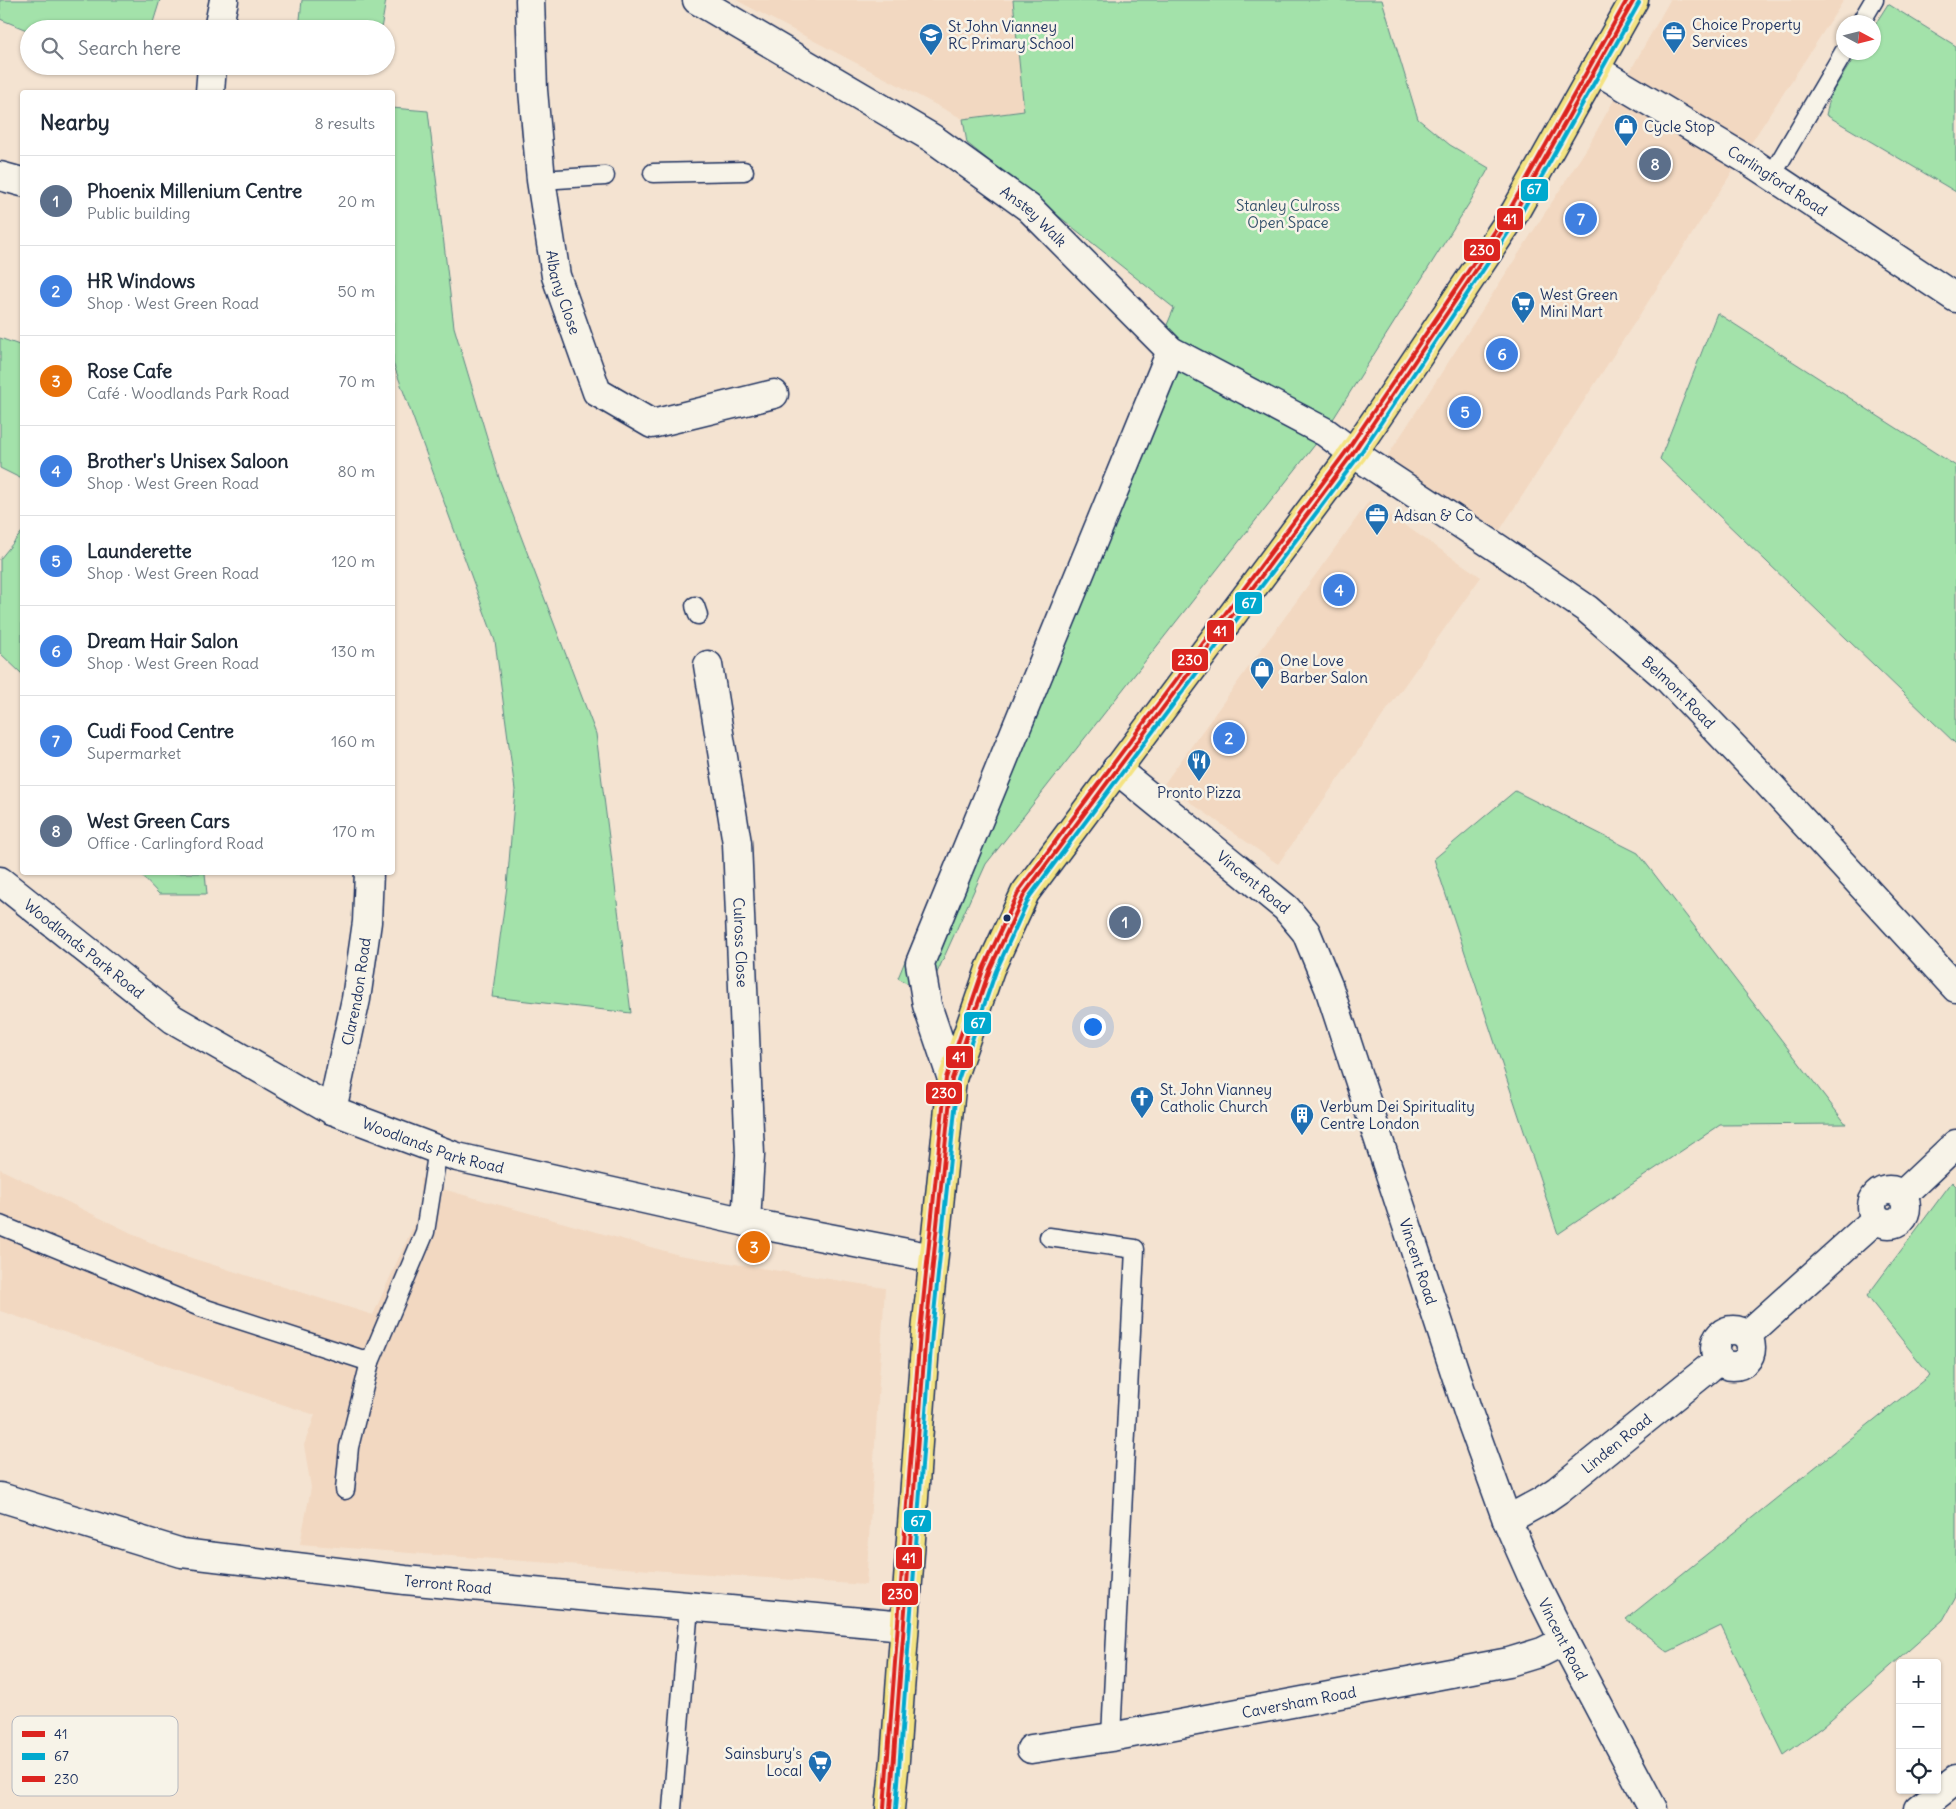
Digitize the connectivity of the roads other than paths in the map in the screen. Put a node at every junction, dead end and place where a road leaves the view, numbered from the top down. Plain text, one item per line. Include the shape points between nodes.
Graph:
1 (224, 0) edge
2 (530, 0) edge
3 (697, 0) edge
4 (1634, 0) edge
5 (1874, 0) edge
6 (1865, 15) edge
7 (220, 20) edge
8 (1839, 60) edge
9 (1595, 69) junction
10 (211, 75) edge
11 (210, 90) edge
12 (744, 171) dead end
13 (653, 173) dead end
14 (1772, 175) junction
15 (0, 176) edge
16 (605, 176) dead end
17 (541, 180) junction
18 (20, 181) edge
19 (1956, 298) edge
20 (1171, 351) junction
21 (774, 394) dead end
22 (1353, 453) junction
23 (708, 666) dead end
24 (1116, 769) junction
25 (369, 875) edge
26 (0, 881) edge
27 (1956, 988) edge
28 (952, 1079) junction
29 (332, 1110) junction
30 (1956, 1144) edge
31 (438, 1150) junction
32 (746, 1222) junction
33 (0, 1225) edge
34 (1049, 1237) dead end
35 (933, 1258) junction
36 (370, 1362) junction
37 (345, 1490) dead end
38 (0, 1498) edge
39 (1508, 1520) junction
40 (689, 1607) junction
41 (904, 1626) junction
42 (1564, 1641) junction
43 (1111, 1737) junction
44 (1031, 1749) dead end
45 (1956, 1780) edge
46 (672, 1809) edge
47 (890, 1809) edge
48 (1653, 1809) edge
49 (1920, 1809) edge

1 - 7 street
2 - 17 street, Albany Close via 532,90
3 - 20 street, Anstey Walk via 932,138 1028,208
4 - 9 main road
5 - 6 lane
8 - 14 lane
9 - 14 street, Carlingford Road
9 - 22 main road via 1515,212
10 - 11 street
12 - 13 lane
14 - 19 street, Carlingford Road
15 - 18 street
16 - 17 lane
17 - 21 street, Albany Close via 556,276 597,392 652,424
20 - 22 street, Anstey Walk via 1325,432
20 - 28 street via 920,964 927,1005
22 - 24 main road
22 - 27 street, Belmont Road via 1587,610 1668,679 1768,782
23 - 32 street, Culross Close via 737,843 750,1156
24 - 28 main road via 1025,893 990,969
24 - 39 street, Vincent Road via 1286,908 1306,932 1329,988 1466,1406
25 - 29 street, Clarendon Road via 367,922 356,999
26 - 29 street, Woodlands Park Road via 173,1019
28 - 35 main road
29 - 31 street, Woodlands Park Road
30 - 39 street, Linden Road via 1902,1195 1886,1189 1876,1194 1871,1204 1876,1219 1747,1335 1751,1351 1745,1361 1735,1366 1719,1360 1558,1490
31 - 32 street, Woodlands Park Road
31 - 36 lane via 425,1232
32 - 35 street, Woodlands Park Road
33 - 36 lane via 200,1306
34 - 43 lane via 1135,1249
35 - 41 main road
36 - 37 lane via 349,1447
38 - 40 street, Terront Road via 182,1553 405,1580
39 - 42 street, Vincent Road
40 - 41 street, Terront Road
40 - 46 lane
41 - 47 main road
42 - 43 street, Caversham Road via 1509,1662
42 - 48 street, Vincent Road
43 - 44 street, Caversham Road
45 - 49 street

